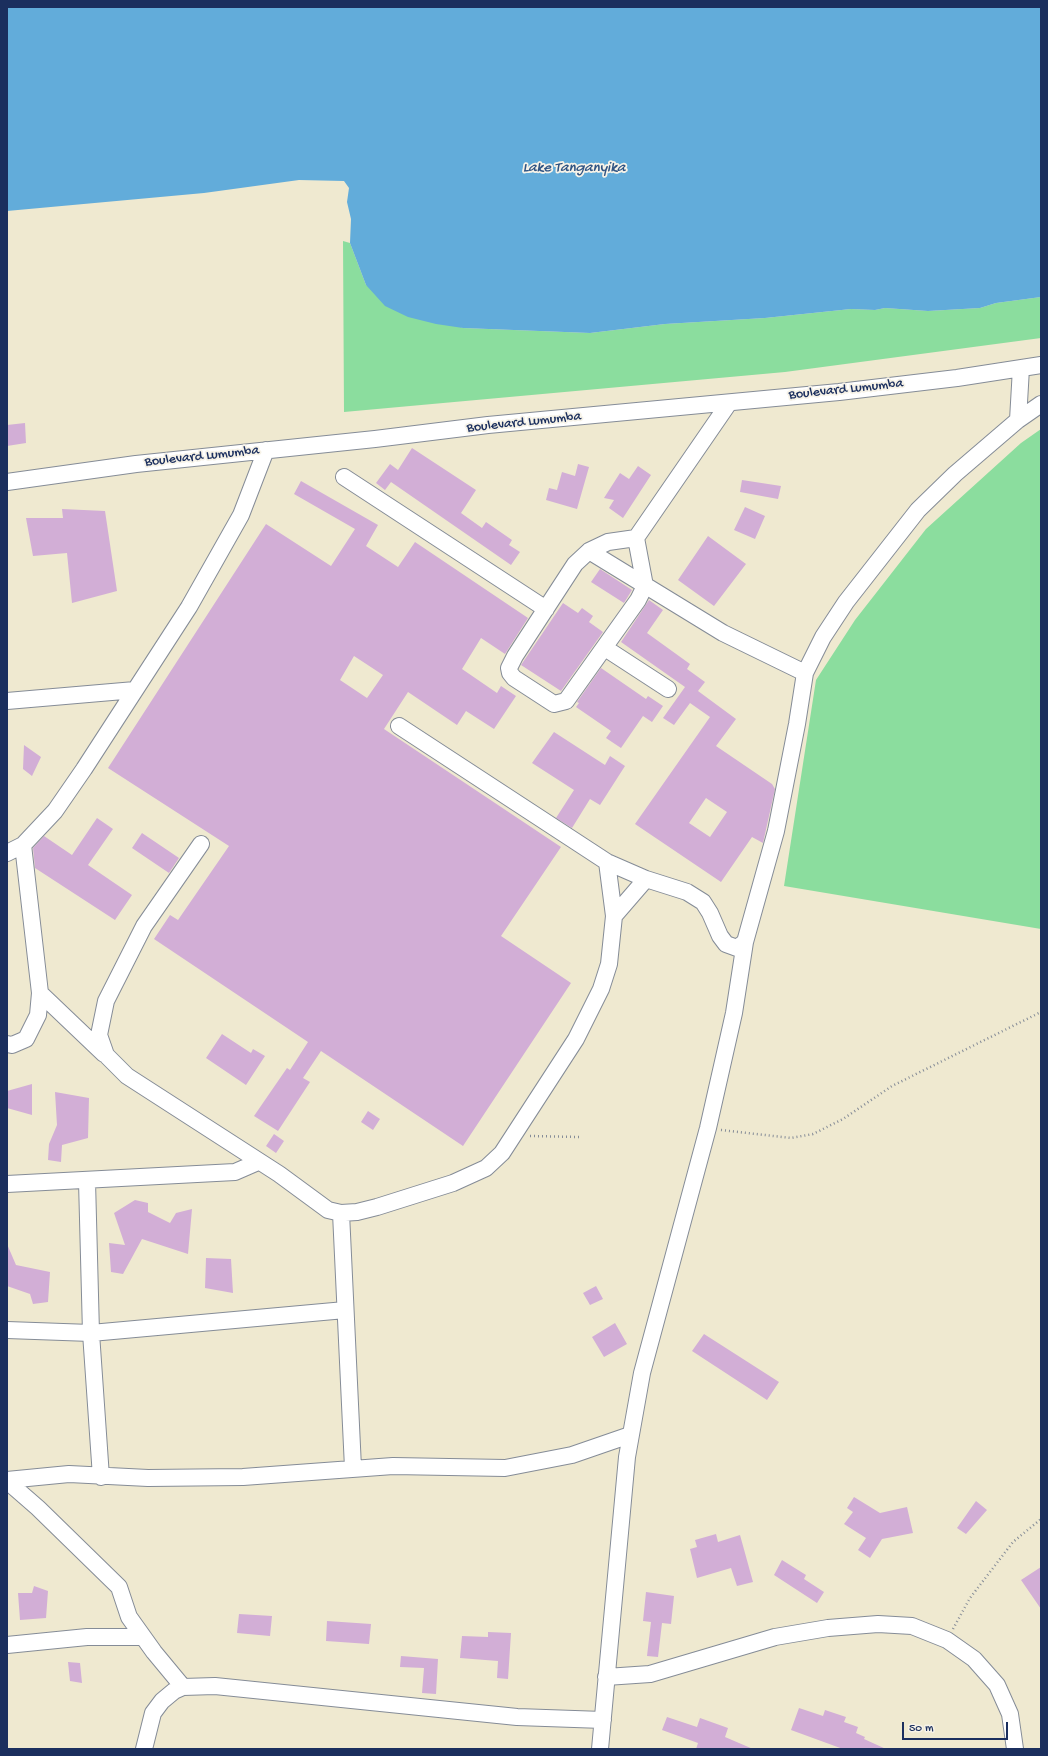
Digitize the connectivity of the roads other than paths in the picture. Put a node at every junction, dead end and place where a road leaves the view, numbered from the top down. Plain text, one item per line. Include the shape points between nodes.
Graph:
1 (1041, 365) edge
2 (1022, 368) junction
3 (729, 403) junction
4 (1041, 404) edge
5 (1018, 420) junction
6 (266, 450) junction
7 (344, 477) dead end
8 (7, 482) edge
9 (636, 538) junction
10 (589, 551) junction
11 (645, 586) junction
12 (546, 608) junction
13 (605, 648) junction
14 (805, 673) junction
15 (668, 689) dead end
16 (135, 690) junction
17 (7, 701) edge
18 (399, 726) dead end
19 (201, 844) dead end
20 (23, 845) junction
21 (7, 853) edge
22 (607, 862) junction
23 (646, 879) junction
24 (614, 916) junction
25 (745, 942) junction
26 (40, 993) junction
27 (7, 1044) edge
28 (106, 1055) junction
29 (258, 1162) junction
30 (87, 1180) junction
31 (7, 1184) edge
32 (341, 1213) junction
33 (346, 1310) junction
34 (7, 1330) edge
35 (91, 1333) junction
36 (630, 1435) junction
37 (353, 1468) junction
38 (101, 1477) junction
39 (7, 1480) edge
40 (143, 1637) junction
41 (7, 1645) edge
42 (606, 1677) junction
43 (183, 1687) junction
44 (603, 1720) junction
45 (144, 1749) edge
46 (600, 1749) edge
47 (1015, 1749) edge

1 - 2 street, Boulevard Lumumba
2 - 3 street, Boulevard Lumumba via 839,392
2 - 5 street
3 - 6 street, Boulevard Lumumba via 488,425 374,440
3 - 9 street
4 - 5 street
5 - 14 street via 954,474 918,510 846,602
6 - 8 street, Boulevard Lumumba via 136,464
6 - 16 street via 249,498 231,534 189,607
7 - 12 street
9 - 10 street via 608,542
9 - 11 street
10 - 11 street
10 - 12 street via 576,564
11 - 13 street
11 - 14 street via 723,633
12 - 13 street via 509,668 514,678 554,704 561,704 566,701
13 - 15 street
14 - 25 street via 798,724 776,831
16 - 17 street
16 - 20 street via 56,811
18 - 22 street
19 - 28 street via 144,926 106,1001 99,1035
20 - 21 street
20 - 26 street
22 - 23 street
22 - 24 street
23 - 24 street
23 - 25 street via 687,892 702,902 726,944 737,948
24 - 32 street via 609,964 601,989 576,1039 502,1153 486,1168 453,1183 364,1210
25 - 36 street via 734,1013 708,1128 644,1366
26 - 27 street via 38,1015 26,1039 12,1045
26 - 28 street
28 - 29 street via 127,1076
29 - 30 street via 235,1172
29 - 32 street via 328,1210
30 - 31 street
30 - 35 street
32 - 33 street
33 - 35 street
33 - 37 street
34 - 35 street
35 - 38 street
36 - 37 street via 572,1455 505,1468
36 - 42 street
37 - 38 street via 243,1477
38 - 39 street via 69,1474
39 - 40 street via 119,1587 129,1617
40 - 41 street via 87,1638
40 - 43 street
42 - 44 street
42 - 47 street via 650,1674 775,1637 828,1628 878,1624 912,1626 947,1640 974,1659 997,1685 1010,1714
43 - 44 street via 215,1686 517,1717
43 - 45 street via 162,1701 153,1713
44 - 46 street

